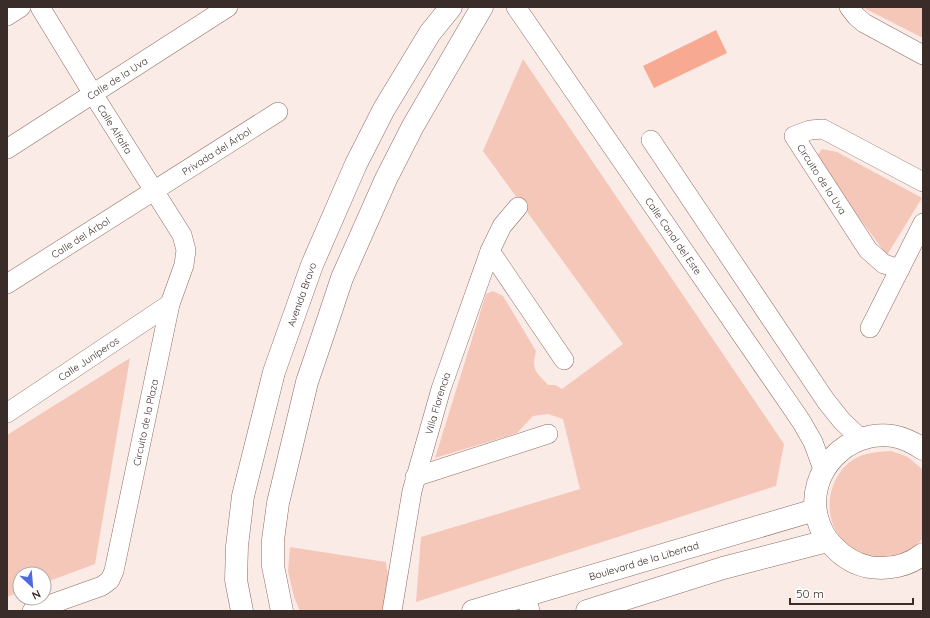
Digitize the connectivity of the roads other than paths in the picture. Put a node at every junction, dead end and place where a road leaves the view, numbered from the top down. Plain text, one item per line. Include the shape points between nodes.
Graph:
1 (20, 7) edge
2 (40, 7) edge
3 (228, 7) edge
4 (451, 7) edge
5 (482, 7) edge
6 (516, 7) edge
7 (850, 7) edge
8 (7, 16) edge
9 (923, 55) edge
10 (93, 94) junction
11 (278, 112) dead end
12 (651, 140) dead end
13 (7, 149) edge
14 (356, 164) junction
15 (386, 179) junction
16 (923, 182) edge
17 (154, 190) junction
18 (518, 207) dead end
19 (923, 223) edge
20 (490, 251) junction
21 (900, 269) junction
22 (7, 284) edge
23 (170, 304) junction
24 (870, 328) dead end
25 (564, 360) dead end
26 (274, 372) junction
27 (308, 382) junction
28 (7, 413) edge
29 (548, 434) dead end
30 (861, 438) junction
31 (923, 449) edge
32 (823, 469) junction
33 (415, 477) junction
34 (815, 510) junction
35 (827, 541) junction
36 (921, 557) edge
37 (528, 603) edge
38 (32, 611) edge
39 (242, 611) edge
40 (282, 611) edge
41 (392, 611) edge
42 (473, 611) edge
43 (587, 611) edge

1 - 8 street
2 - 10 street, Calle Alfalfa
3 - 10 street, Calle de la Uva
4 - 14 main road, Avenida Bravo via 430,34 388,103
5 - 15 main road
6 - 32 street, Calle Canal del Este via 801,421 813,442
7 - 9 street via 864,23
10 - 13 street, Calle de la Uva
10 - 17 street, Calle Alfalfa
11 - 17 street, Privada del Árbol
12 - 30 street via 826,401 842,421
14 - 15 main road
14 - 26 main road, Avenida Bravo via 312,265
15 - 27 main road via 342,278
16 - 21 street, Circuito de la Uva via 823,129 810,130 794,136 868,250 884,264
17 - 22 street, Calle del Árbol
17 - 23 street, Circuito de la Plaza via 182,235 186,250 184,265
18 - 20 street, Villa Florencia via 502,226
19 - 21 street
20 - 25 street
20 - 33 street, Villa Florencia via 441,389
21 - 24 street
23 - 28 street, Calle Juníperos
23 - 38 street, Circuito de la Plaza via 110,580 102,586
26 - 27 main road
26 - 39 main road, Avenida Bravo via 243,496 236,580
27 - 40 main road via 278,503 273,540 274,566
29 - 33 street
30 - 31 main road via 876,435 893,436 908,440
30 - 32 main road via 837,453
32 - 34 main road via 816,489
33 - 41 street, Villa Florencia
34 - 35 main road via 819,526
34 - 37 main road, Boulevard de la Libertad
35 - 36 main road via 841,555 859,565 879,569 899,566
35 - 43 main road via 723,568
37 - 42 main road, Boulevard de la Libertad

